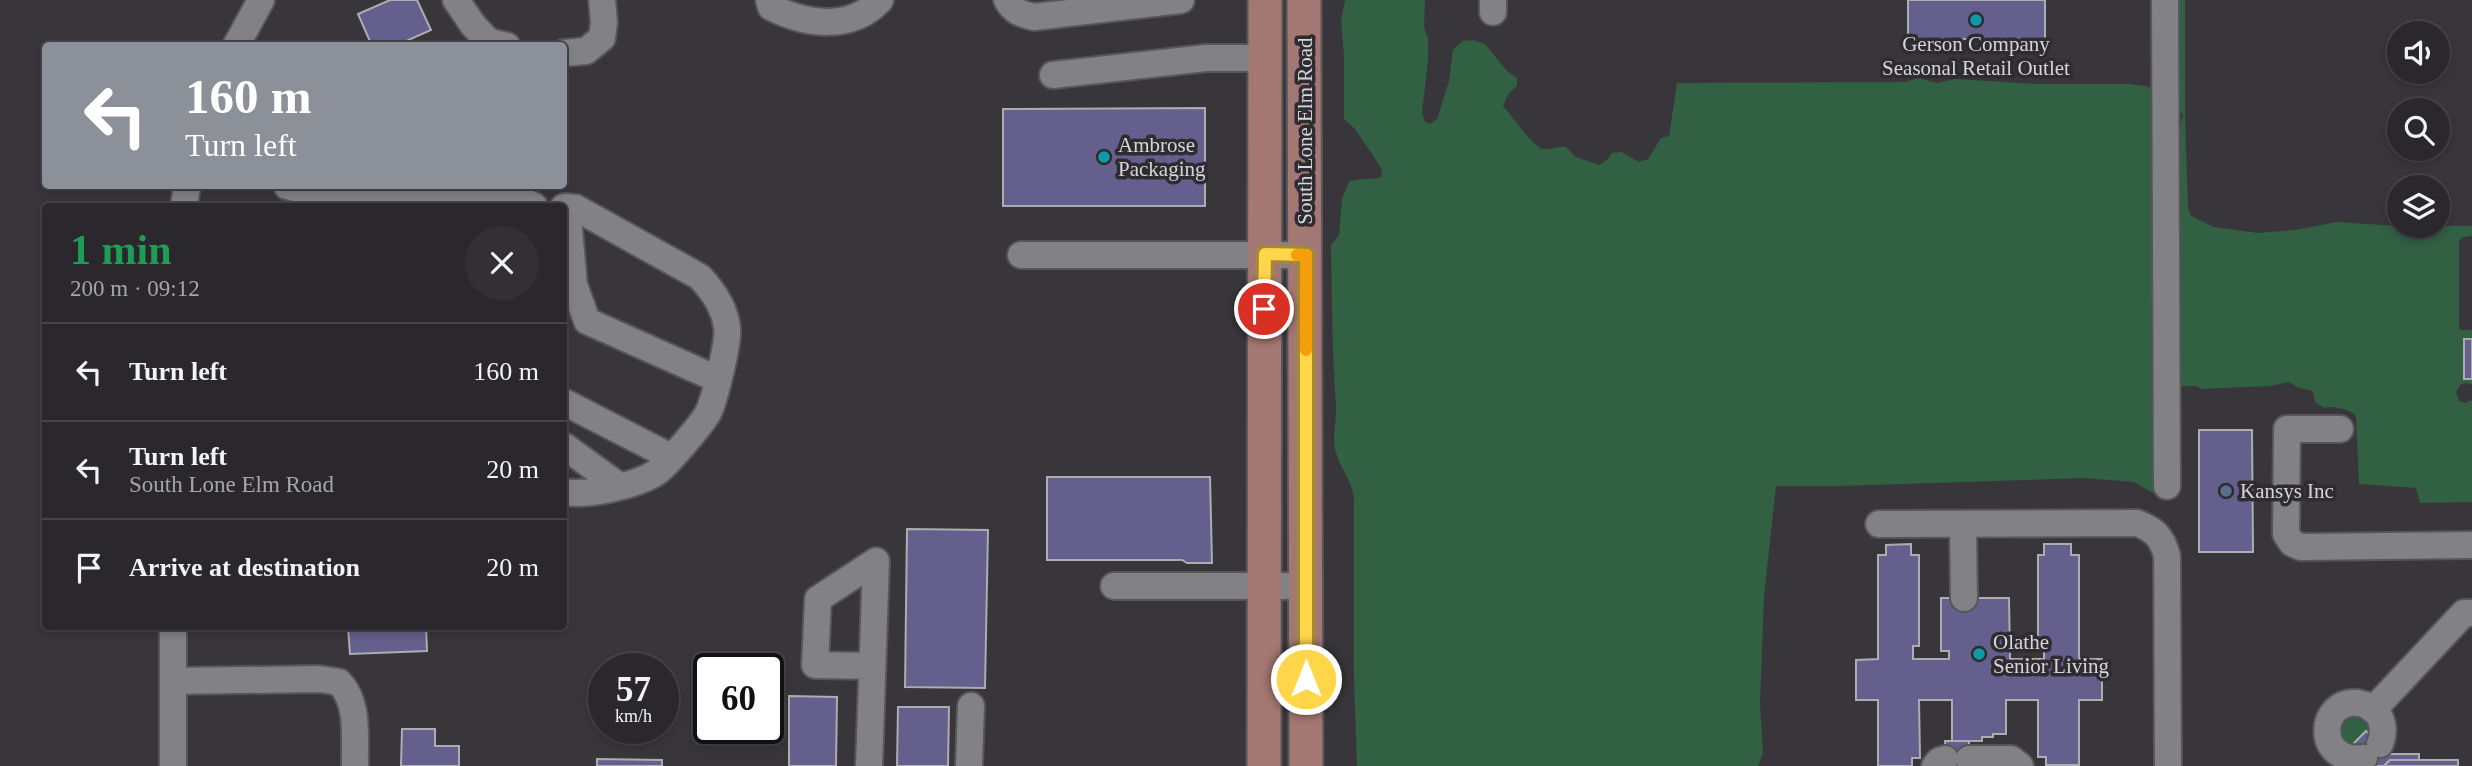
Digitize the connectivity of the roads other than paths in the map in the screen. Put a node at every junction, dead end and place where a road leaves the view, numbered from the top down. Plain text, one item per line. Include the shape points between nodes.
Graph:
1 (261, 0) edge
2 (456, 0) edge
3 (603, 0) edge
4 (769, 0) edge
5 (880, 0) edge
6 (1007, 0) edge
7 (1181, 0) edge
8 (1265, 0) edge
9 (1304, 0) edge
10 (2165, 0) edge
11 (238, 42) edge
12 (489, 42) edge
13 (567, 53) edge
14 (1265, 58) junction
15 (1053, 75) dead end
16 (297, 189) edge
17 (345, 203) edge
18 (527, 203) edge
19 (567, 207) edge
20 (567, 235) edge
21 (1265, 254) junction
22 (1021, 255) dead end
23 (1306, 255) junction
24 (717, 379) junction
25 (567, 404) edge
26 (2340, 429) dead end
27 (567, 448) edge
28 (671, 457) junction
29 (620, 486) junction
30 (2167, 486) dead end
31 (567, 492) edge
32 (1880, 524) dead end
33 (1963, 524) junction
34 (2472, 545) edge
35 (1114, 586) dead end
36 (1263, 586) junction
37 (1305, 586) junction
38 (1964, 598) dead end
39 (2472, 613) edge
40 (173, 630) edge
41 (873, 666) dead end
42 (173, 681) junction
43 (971, 706) dead end
44 (2373, 710) junction
45 (2358, 756) edge
46 (1950, 761) edge
47 (173, 766) edge
48 (355, 766) edge
49 (869, 766) edge
50 (969, 766) edge
51 (1264, 766) edge
52 (1306, 766) edge
53 (2020, 766) edge
54 (2168, 766) edge

1 - 11 street
2 - 12 street
3 - 13 street via 602,38 586,51
4 - 5 street via 771,7 789,16 817,22 845,22 870,11
6 - 7 street via 1021,14 1034,17
8 - 14 main road, South Lone Elm Road
9 - 23 main road, South Lone Elm Road
10 - 30 street
14 - 15 street via 1206,58
14 - 21 main road, South Lone Elm Road
16 - 17 street
17 - 18 street via 369,195 509,194
19 - 24 street via 576,208 700,277 712,289 727,330
20 - 24 street via 574,285 587,321
21 - 22 street
21 - 23 street
21 - 36 main road, South Lone Elm Road
23 - 37 main road, South Lone Elm Road
24 - 28 street via 708,413
25 - 28 street
26 - 34 street via 2287,429 2286,534 2292,543 2301,547
27 - 29 street
28 - 29 street via 657,472
29 - 31 street via 590,493
32 - 33 street
33 - 38 street
33 - 54 street via 2137,523 2159,535 2167,556
35 - 36 street
36 - 37 street
36 - 51 main road, South Lone Elm Road
37 - 52 main road, South Lone Elm Road
39 - 44 street via 2464,613
40 - 42 street
41 - 49 street
42 - 47 street
42 - 48 street via 339,682 348,691 354,716
43 - 50 street
44 - 45 street via 2383,729
44 - 45 street via 2351,703 2329,719 2331,746
46 - 53 street via 2011,758

